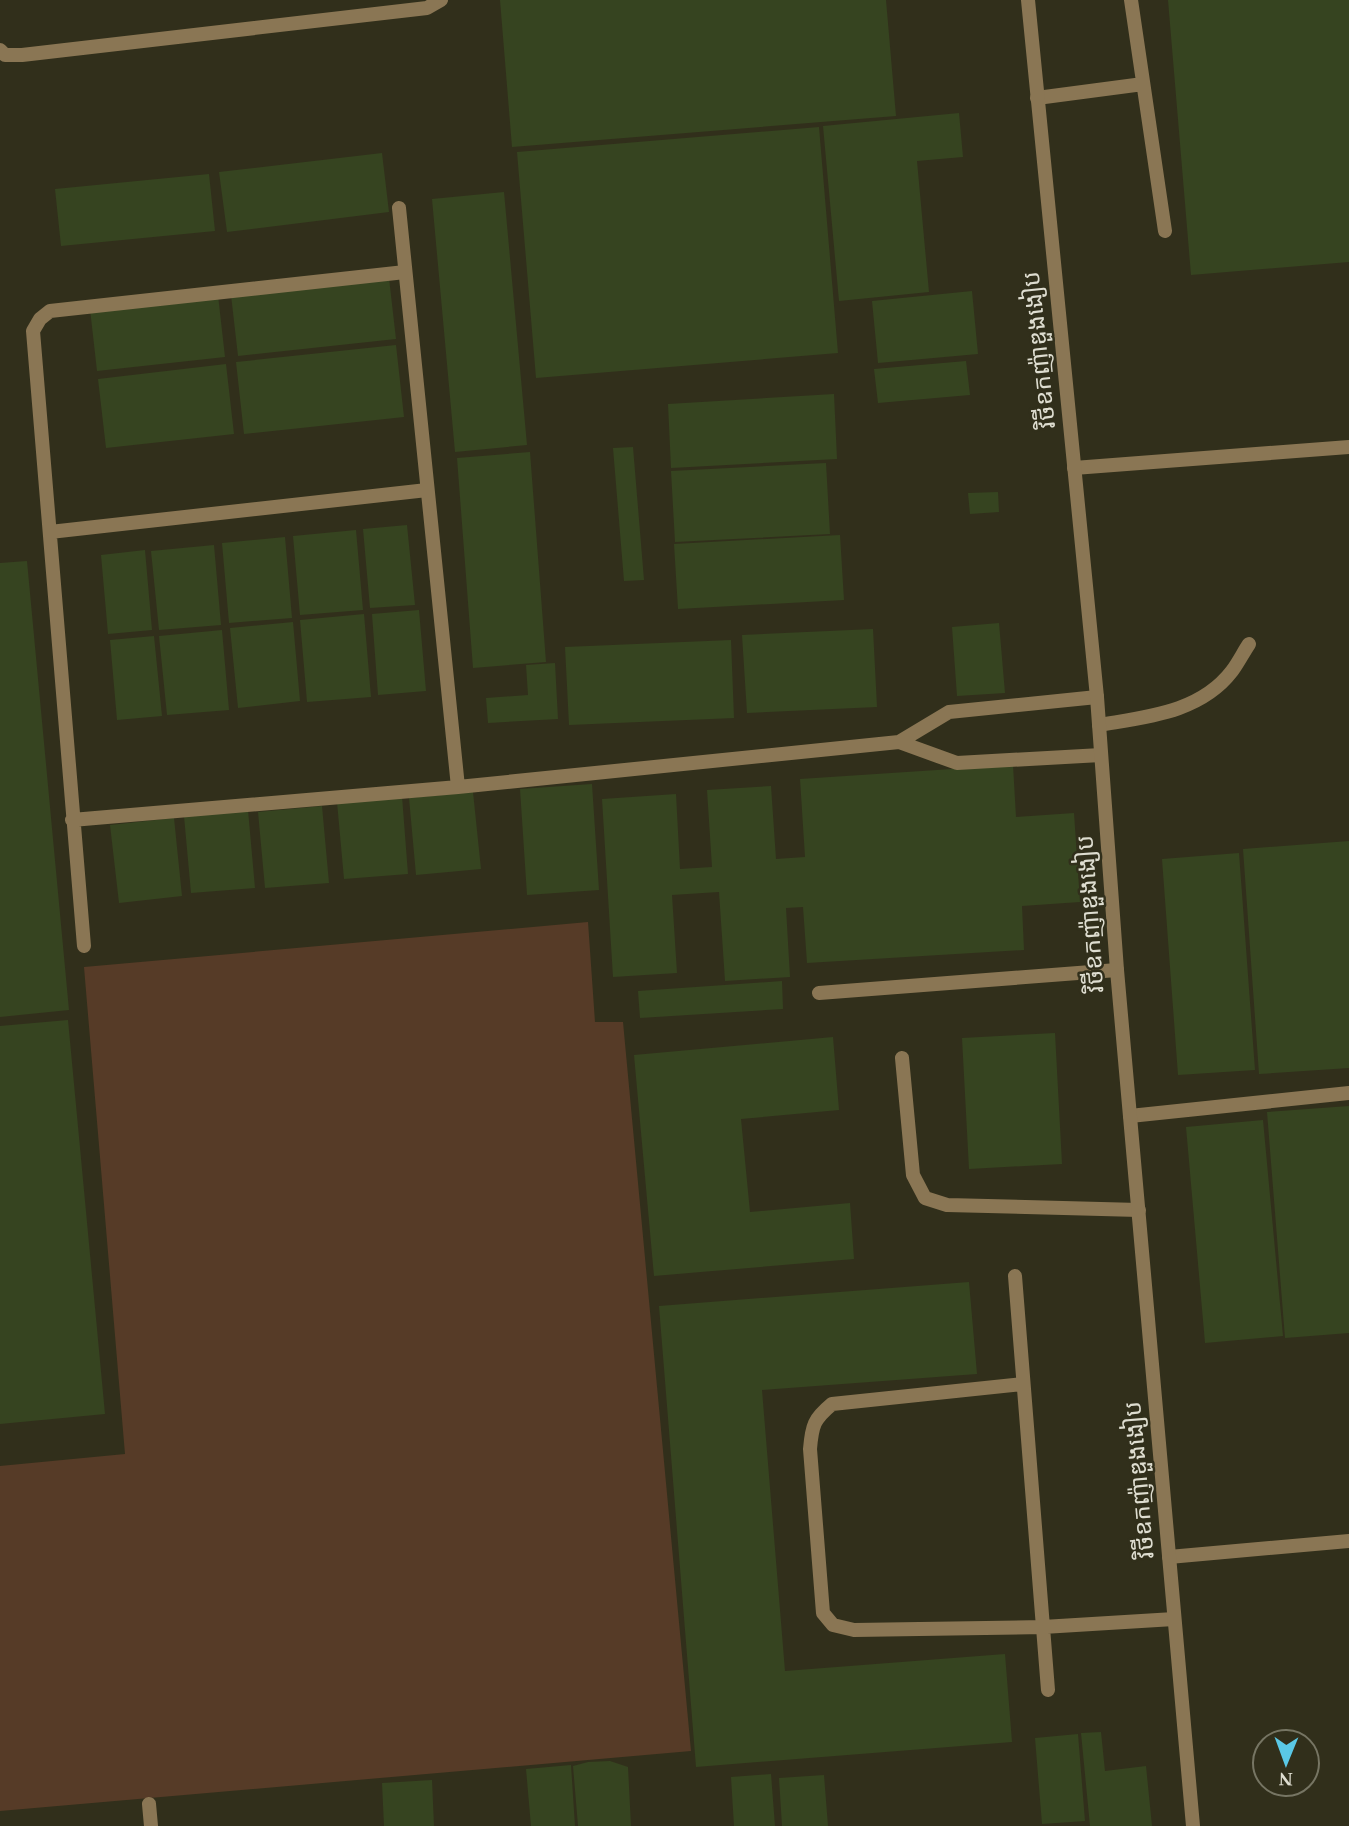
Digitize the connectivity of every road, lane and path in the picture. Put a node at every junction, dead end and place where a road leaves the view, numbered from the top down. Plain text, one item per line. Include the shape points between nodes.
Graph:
1 (441, 0) edge
2 (1028, 0) edge
3 (1131, 0) edge
4 (0, 50) edge
5 (1143, 84) junction
6 (1037, 98) junction
7 (399, 208) dead end
8 (1165, 231) dead end
9 (405, 272) junction
10 (1349, 447) edge
11 (1074, 468) junction
12 (427, 490) junction
13 (50, 532) junction
14 (1249, 644) dead end
15 (1097, 697) junction
16 (1099, 725) junction
17 (899, 742) junction
18 (1101, 755) junction
19 (458, 788) junction
20 (72, 820) junction
21 (84, 946) dead end
22 (1117, 970) junction
23 (819, 993) dead end
24 (902, 1058) dead end
25 (1349, 1093) edge
26 (1130, 1116) junction
27 (1139, 1210) junction
28 (1014, 1276) dead end
29 (1024, 1384) junction
30 (1349, 1541) edge
31 (1169, 1557) junction
32 (1174, 1619) junction
33 (1043, 1627) junction
34 (1048, 1690) dead end
35 (149, 1804) dead end
36 (151, 1826) edge
37 (1193, 1826) edge

1 - 4 street via 427,8 22,55 5,55
2 - 6 street, វិថីឧកញ៉ាឌួងងៀប
3 - 5 street
5 - 6 street
5 - 8 street
6 - 11 street, វិថីឧកញ៉ាឌួងងៀប
7 - 9 street
9 - 12 street
9 - 13 street via 50,311 33,331
10 - 11 street
11 - 15 street, វិថីឧកញ៉ាឌួងងៀប
12 - 13 street
12 - 19 street
13 - 20 street
14 - 16 street via 1231,673 1192,702 1171,713
15 - 16 street, វិថីឧកញ៉ាឌួងងៀប
15 - 17 street via 949,712
16 - 18 street, វិថីឧកញ៉ាឌួងងៀប
17 - 18 street via 957,763
17 - 19 street
18 - 22 street, វិថីឧកញ៉ាឌួងងៀប
19 - 20 street
20 - 21 street
22 - 23 street
22 - 26 street, វិថីឧកញ៉ាឌួងងៀប
24 - 27 street via 913,1175 925,1198 947,1205
25 - 26 street
26 - 27 street, វិថីឧកញ៉ាឌួងងៀប
27 - 31 street, វិថីឧកញ៉ាឌួងងៀប
28 - 29 street
29 - 33 street
29 - 33 street via 832,1404 817,1416 810,1449 823,1613 833,1625 855,1630
30 - 31 street
31 - 32 street, វិថីឧកញ៉ាឌួងងៀប
32 - 33 street
32 - 37 street, វិថីឧកញ៉ាឌួងងៀប
33 - 34 street
35 - 36 street

